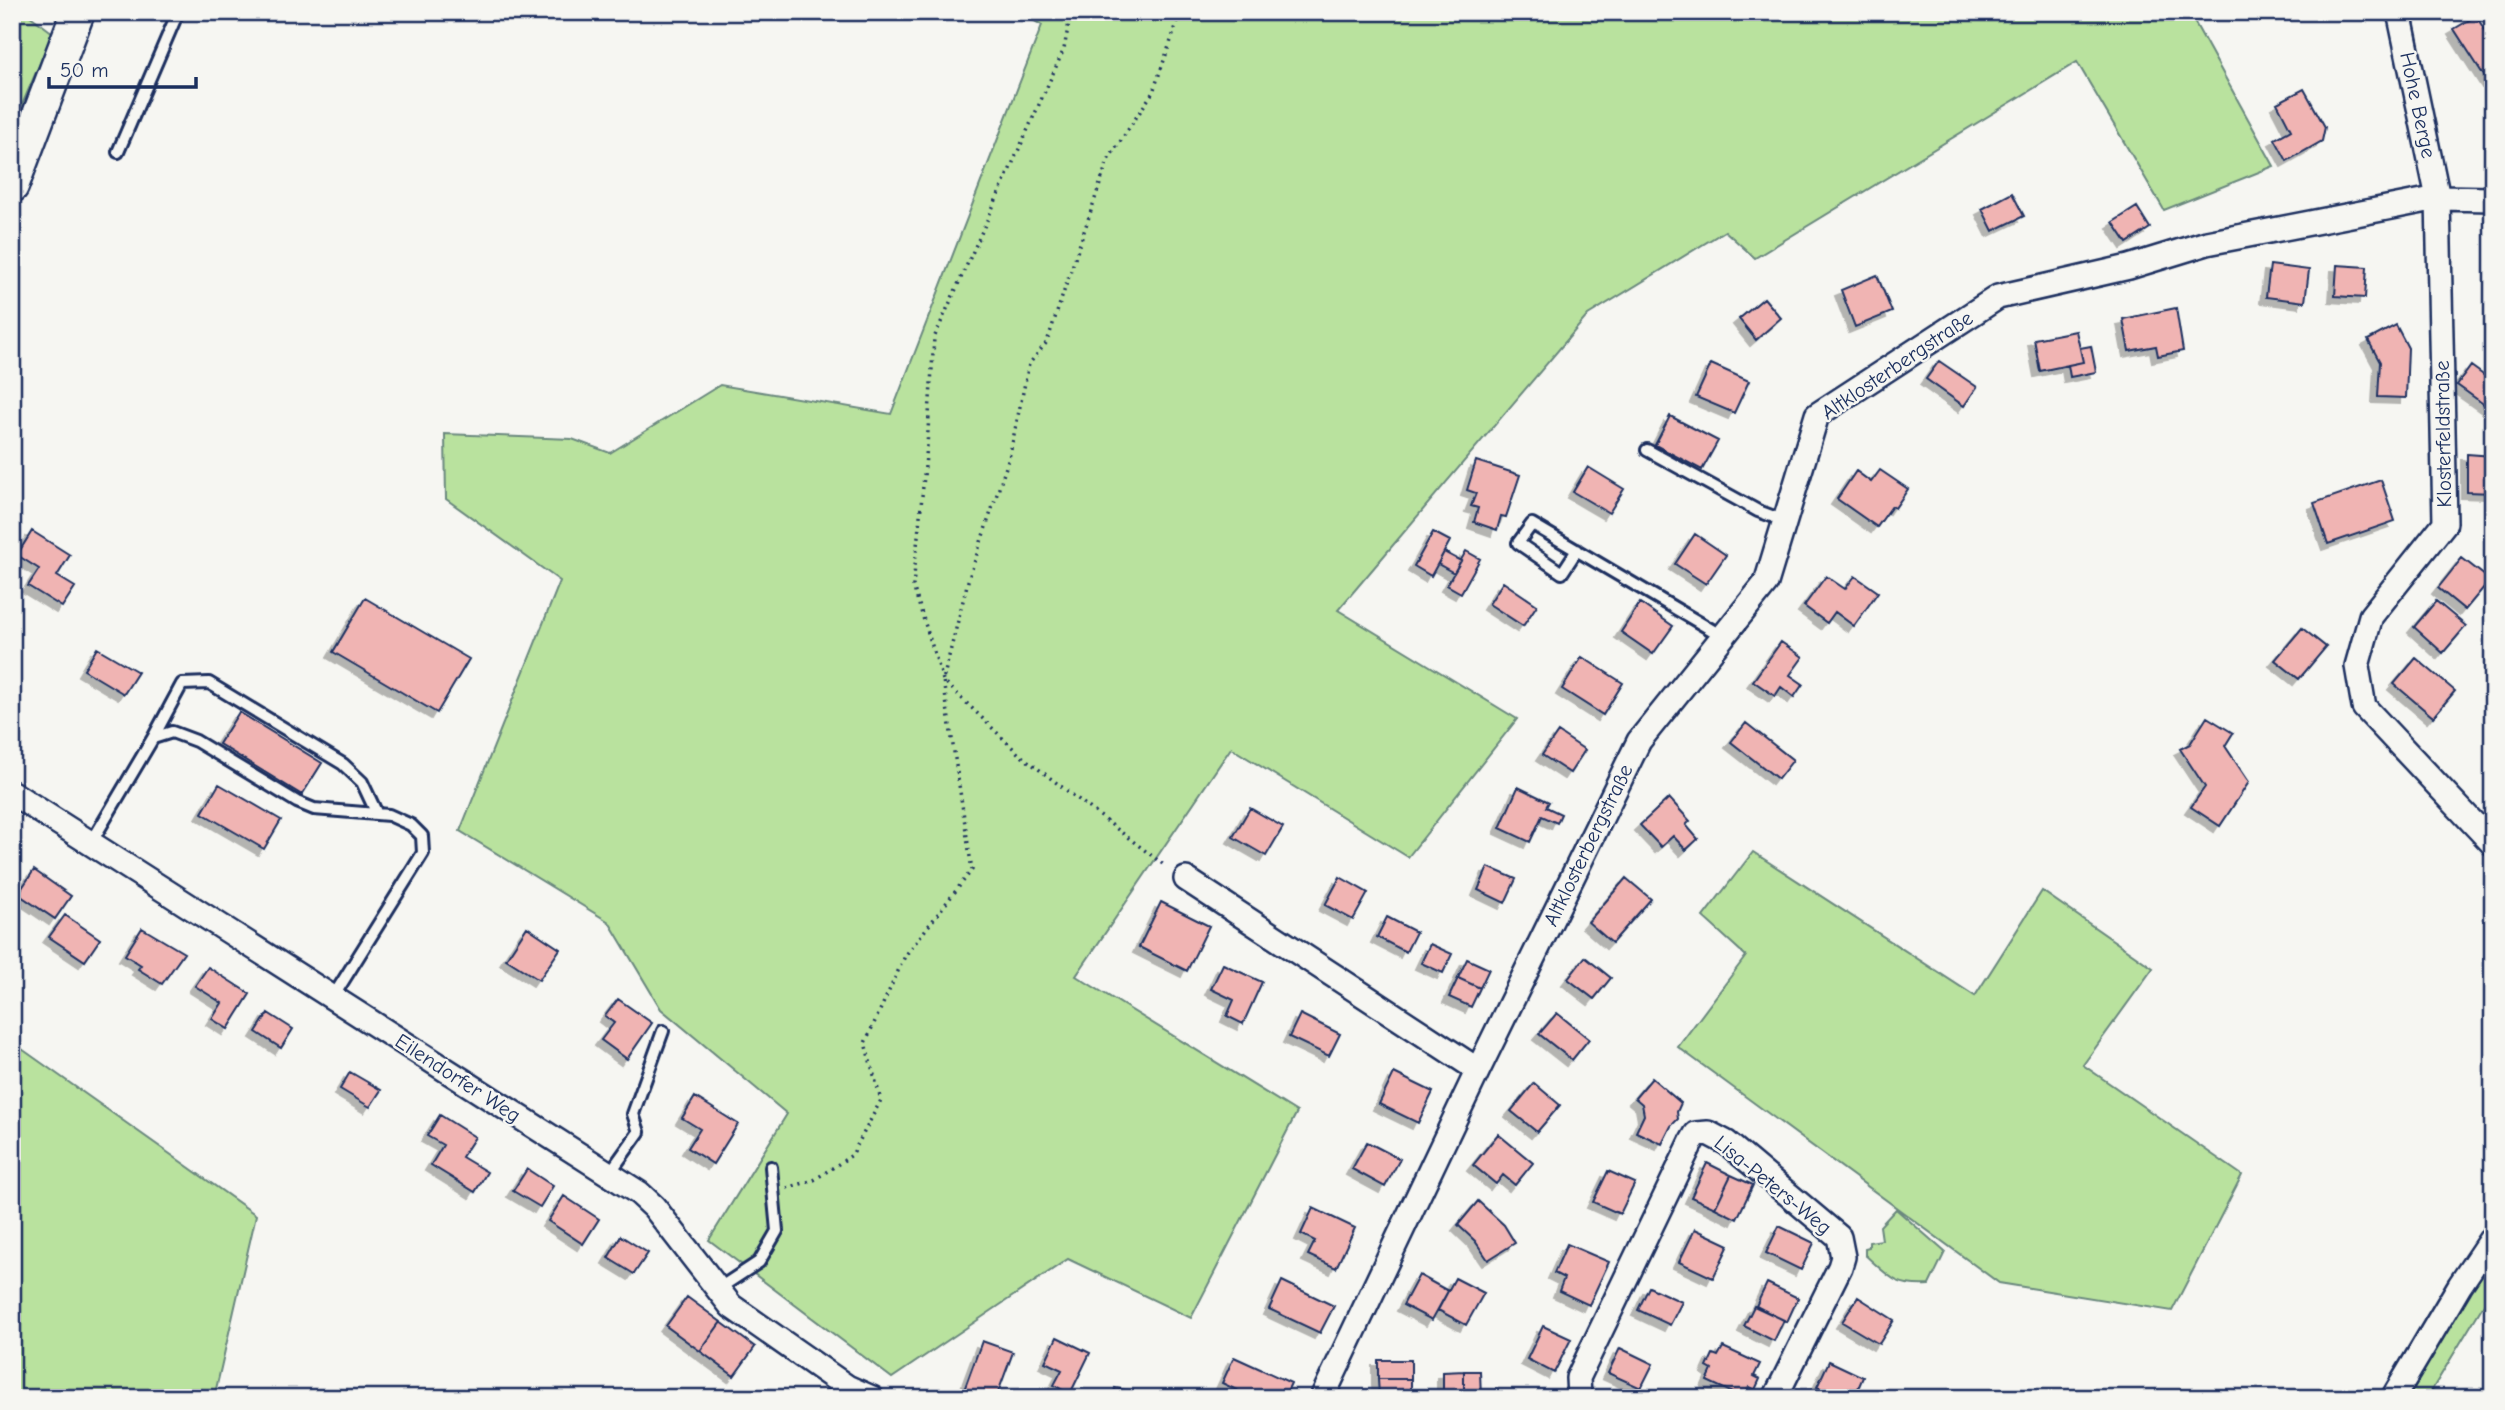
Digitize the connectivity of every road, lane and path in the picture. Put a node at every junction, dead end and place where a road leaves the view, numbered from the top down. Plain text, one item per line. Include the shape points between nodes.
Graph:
1 (78, 12) edge
2 (178, 12) edge
3 (1071, 12) edge
4 (1181, 12) edge
5 (2399, 12) edge
6 (118, 152) dead end
7 (12, 186) edge
8 (2438, 198) junction
9 (2493, 199) edge
10 (1647, 450) dead end
11 (1785, 521) junction
12 (1577, 550) junction
13 (1722, 636) junction
14 (943, 680) junction
15 (153, 738) junction
16 (12, 793) edge
17 (377, 814) junction
18 (91, 843) junction
19 (2493, 844) edge
20 (1164, 865) dead end
21 (1185, 879) dead end
22 (333, 997) junction
23 (663, 1031) dead end
24 (1478, 1070) junction
25 (771, 1167) dead end
26 (609, 1174) junction
27 (773, 1192) junction
28 (2493, 1236) edge
29 (718, 1289) junction
30 (872, 1398) edge
31 (1322, 1398) edge
32 (1579, 1398) edge
33 (1775, 1398) edge
34 (2393, 1398) edge

1 - 7 main road
2 - 6 lane
3 - 14 path via 1064,49 934,338 913,586
4 - 14 path via 1153,92 1108,160 1047,342 1029,364 1009,458 968,581
5 - 8 street, Hohe Berge
8 - 9 street, Altklosterbergstraße
8 - 11 street, Altklosterbergstraße via 2207,243 2129,267 1998,297 1818,415
8 - 19 street, Klosterfeldstraße via 2445,523 2371,616 2357,666 2364,707
10 - 11 lane
11 - 13 street, Altklosterbergstraße via 1766,583
12 - 12 lane via 1532,524 1518,543 1562,573
12 - 13 lane
13 - 24 street, Altklosterbergstraße via 1639,741
14 - 20 path via 1019,754
14 - 27 path via 972,870 905,956 865,1043 881,1100 852,1155 814,1180
15 - 17 lane via 172,732 196,741 314,809
15 - 17 lane via 183,684 209,683 343,764 362,782
15 - 18 lane
16 - 18 street, Eilendorfer Weg
17 - 22 lane via 411,824 422,836 423,853
18 - 22 street, Eilendorfer Weg
21 - 24 street
22 - 26 street, Eilendorfer Weg
23 - 26 lane via 633,1114 639,1132
24 - 31 street, Altklosterbergstraße
25 - 27 lane
26 - 29 street, Eilendorfer Weg via 654,1207
27 - 29 lane via 777,1231 759,1262
28 - 34 street
29 - 30 street, Eilendorfer Weg via 731,1306 848,1387
32 - 33 street, Lisa-Peters-Weg via 1578,1378 1692,1141 1696,1134 1708,1133 1727,1143 1839,1237 1840,1267

